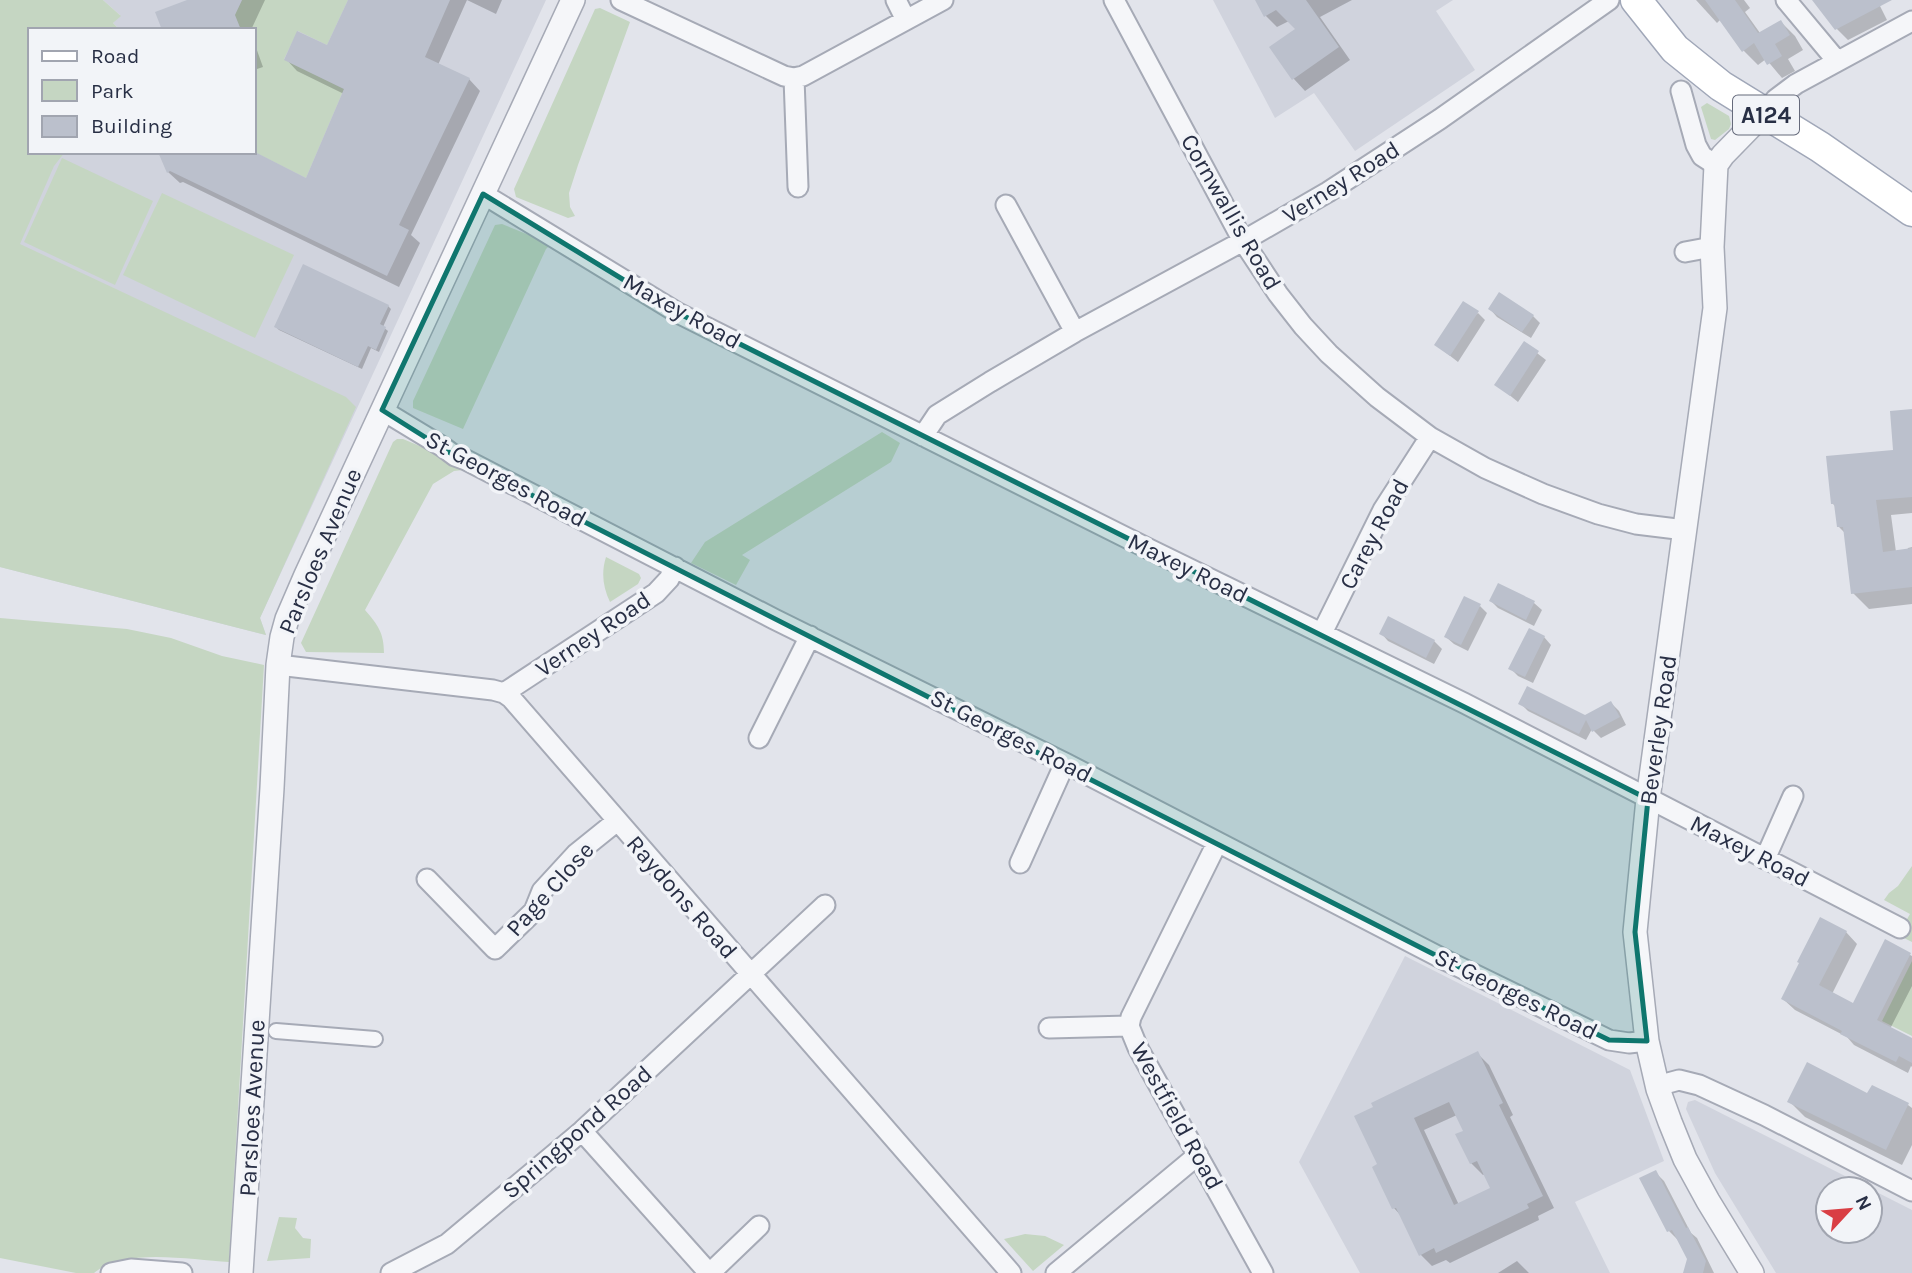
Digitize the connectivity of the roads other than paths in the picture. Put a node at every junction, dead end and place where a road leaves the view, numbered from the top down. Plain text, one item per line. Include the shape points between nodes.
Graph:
1 (573, 0) edge
2 (621, 0) edge
3 (895, 0) edge
4 (943, 0) edge
5 (1114, 0) edge
6 (1609, 0) edge
7 (1636, 0) edge
8 (1786, 0) edge
9 (906, 20) junction
10 (1912, 21) edge
11 (1837, 61) junction
12 (794, 78) junction
13 (1681, 91) dead end
14 (1764, 113) junction
15 (1716, 165) junction
16 (798, 187) dead end
17 (482, 194) junction
18 (1006, 205) dead end
19 (1912, 211) edge
20 (1243, 241) junction
21 (1712, 247) junction
22 (1685, 252) dead end
23 (1075, 332) junction
24 (382, 410) junction
25 (923, 436) junction
26 (1430, 437) junction
27 (1685, 530) junction
28 (675, 567) junction
29 (1322, 633) junction
30 (810, 636) junction
31 (278, 665) junction
32 (504, 693) junction
33 (760, 738) dead end
34 (1065, 764) junction
35 (1793, 796) dead end
36 (1648, 799) junction
37 (617, 821) junction
38 (1217, 843) junction
39 (1765, 859) junction
40 (1020, 863) dead end
41 (427, 879) dead end
42 (825, 905) dead end
43 (1900, 928) dead end
44 (750, 974) junction
45 (1129, 1026) junction
46 (1049, 1028) dead end
47 (275, 1031) dead end
48 (375, 1039) dead end
49 (1647, 1041) junction
50 (1658, 1088) junction
51 (582, 1131) junction
52 (1198, 1154) junction
53 (1912, 1191) edge
54 (759, 1226) dead end
55 (111, 1273) edge
56 (183, 1273) edge
57 (242, 1273) edge
58 (391, 1273) edge
59 (710, 1273) edge
60 (1011, 1273) edge
61 (1056, 1273) edge
62 (1263, 1273) edge
63 (1752, 1273) edge

1 - 17 street, Parsloes Avenue
2 - 12 street
3 - 9 street
4 - 9 street
5 - 20 street, Cornwallis Road
6 - 20 street, Verney Road via 1440,119
7 - 14 main road, A124 via 1675,49
8 - 11 street
9 - 12 street
10 - 11 street
11 - 14 street via 1783,92
12 - 16 street
13 - 15 street via 1696,145 1702,156
14 - 15 street
14 - 19 main road, A124
15 - 21 street, Beverley Road
17 - 24 street, Parsloes Avenue
17 - 25 street, Maxey Road via 678,313
18 - 23 street
20 - 23 street, Verney Road
20 - 26 street, Cornwallis Road via 1278,294 1329,354
21 - 22 street
21 - 27 street, Beverley Road via 1715,308
23 - 25 street, Verney Road via 937,415
24 - 28 street, St Georges Road via 454,456
24 - 31 street, Parsloes Avenue via 298,593 282,637
25 - 29 street, Maxey Road
26 - 27 street, Cornwallis Road via 1543,494 1636,524
26 - 29 street, Carey Road via 1383,510
27 - 36 street, Beverley Road
28 - 30 street, St Georges Road
28 - 32 street, Verney Road via 656,593
29 - 36 street, Maxey Road
30 - 33 street
30 - 34 street, St Georges Road
31 - 32 street
31 - 57 street, Parsloes Avenue
32 - 37 street, Raydons Road
34 - 38 street, St Georges Road
34 - 40 street
35 - 39 street
36 - 39 street, Maxey Road
36 - 49 street, Beverley Road via 1635,932
37 - 41 street, Page Close via 576,854 542,891 534,911 495,949
37 - 44 street, Raydons Road
38 - 45 street, Westfield Road
38 - 49 street, St Georges Road via 1609,1040
39 - 43 street, Maxey Road
42 - 44 street, Springpond Road
44 - 51 street, Springpond Road
44 - 60 street, Raydons Road
45 - 46 street
45 - 52 street, Westfield Road
47 - 48 street, Parsloes Avenue
49 - 50 street, Beverley Road
50 - 53 street via 1679,1080 1699,1085
50 - 63 street, Beverley Road via 1685,1159
51 - 58 street, Springpond Road via 447,1244
51 - 59 street
52 - 61 street
52 - 62 street, Westfield Road
54 - 59 street
55 - 56 street via 131,1269

